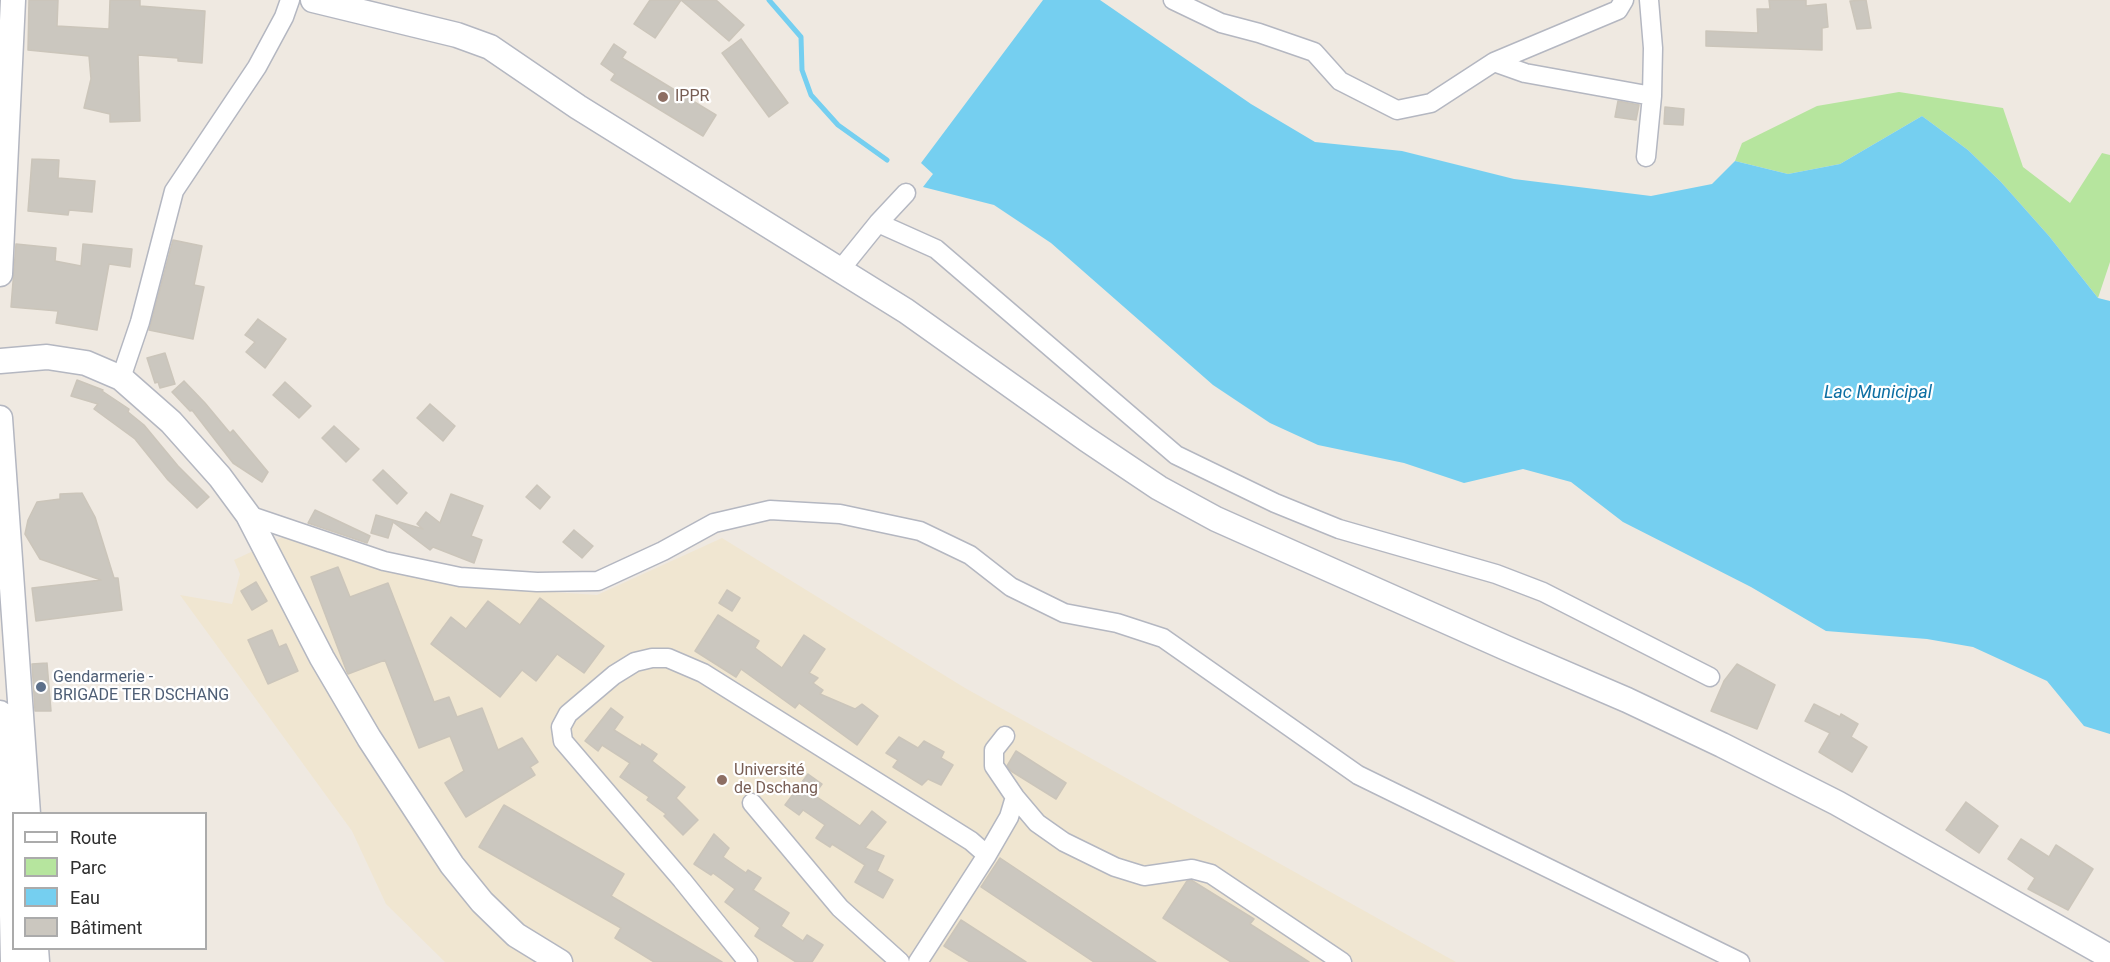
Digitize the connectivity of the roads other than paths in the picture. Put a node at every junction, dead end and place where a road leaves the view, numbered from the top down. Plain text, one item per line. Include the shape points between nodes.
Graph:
1 (290, 0) edge
2 (313, 0) edge
3 (1173, 0) edge
4 (1624, 0) edge
5 (1649, 0) edge
6 (8, 1) edge
7 (1494, 62) junction
8 (1652, 96) junction
9 (1646, 157) dead end
10 (906, 193) dead end
11 (878, 223) junction
12 (840, 270) junction
13 (0, 274) edge
14 (0, 361) edge
15 (121, 378) junction
16 (0, 418) edge
17 (248, 515) junction
18 (8, 637) edge
19 (1710, 677) dead end
20 (0, 713) edge
21 (1005, 736) dead end
22 (1015, 797) junction
23 (752, 803) dead end
24 (28, 812) edge
25 (987, 855) junction
26 (8, 932) edge
27 (2110, 957) edge
28 (13, 962) edge
29 (560, 962) edge
30 (748, 962) edge
31 (900, 962) edge
32 (918, 962) edge
33 (1342, 962) edge
34 (1740, 962) edge

1 - 15 street via 257,67 174,191 140,322
2 - 12 main road via 457,34 490,47 578,107
3 - 7 street via 1221,23 1314,52 1340,81 1397,110 1431,103
4 - 7 street via 1618,10
5 - 8 street
6 - 13 main road
7 - 8 street via 1525,73
8 - 9 street
10 - 11 street
11 - 12 street
11 - 19 street via 936,249 1176,455 1339,529 1496,574 1543,592
12 - 27 main road via 906,311 1086,439 1216,519 1722,745 1837,803
14 - 15 main road via 47,357 86,363
15 - 17 main road via 171,422
16 - 18 main road
17 - 29 main road via 322,658 380,756 452,865 516,935
17 - 34 street via 384,561 460,577 537,582 597,581 714,523 770,510 840,514 920,531 970,555 1011,587 1064,613 1117,623 1163,638 1358,775
18 - 24 main road
20 - 26 main road via 10,869
21 - 22 street via 994,750 994,766
22 - 25 street via 1009,817
22 - 33 street via 1037,823 1064,842 1115,867 1144,876 1192,869 1211,874
23 - 31 street via 840,908
25 - 30 street via 971,841 703,673 668,658 635,662 568,714 561,727 563,741
25 - 32 street
26 - 28 main road

